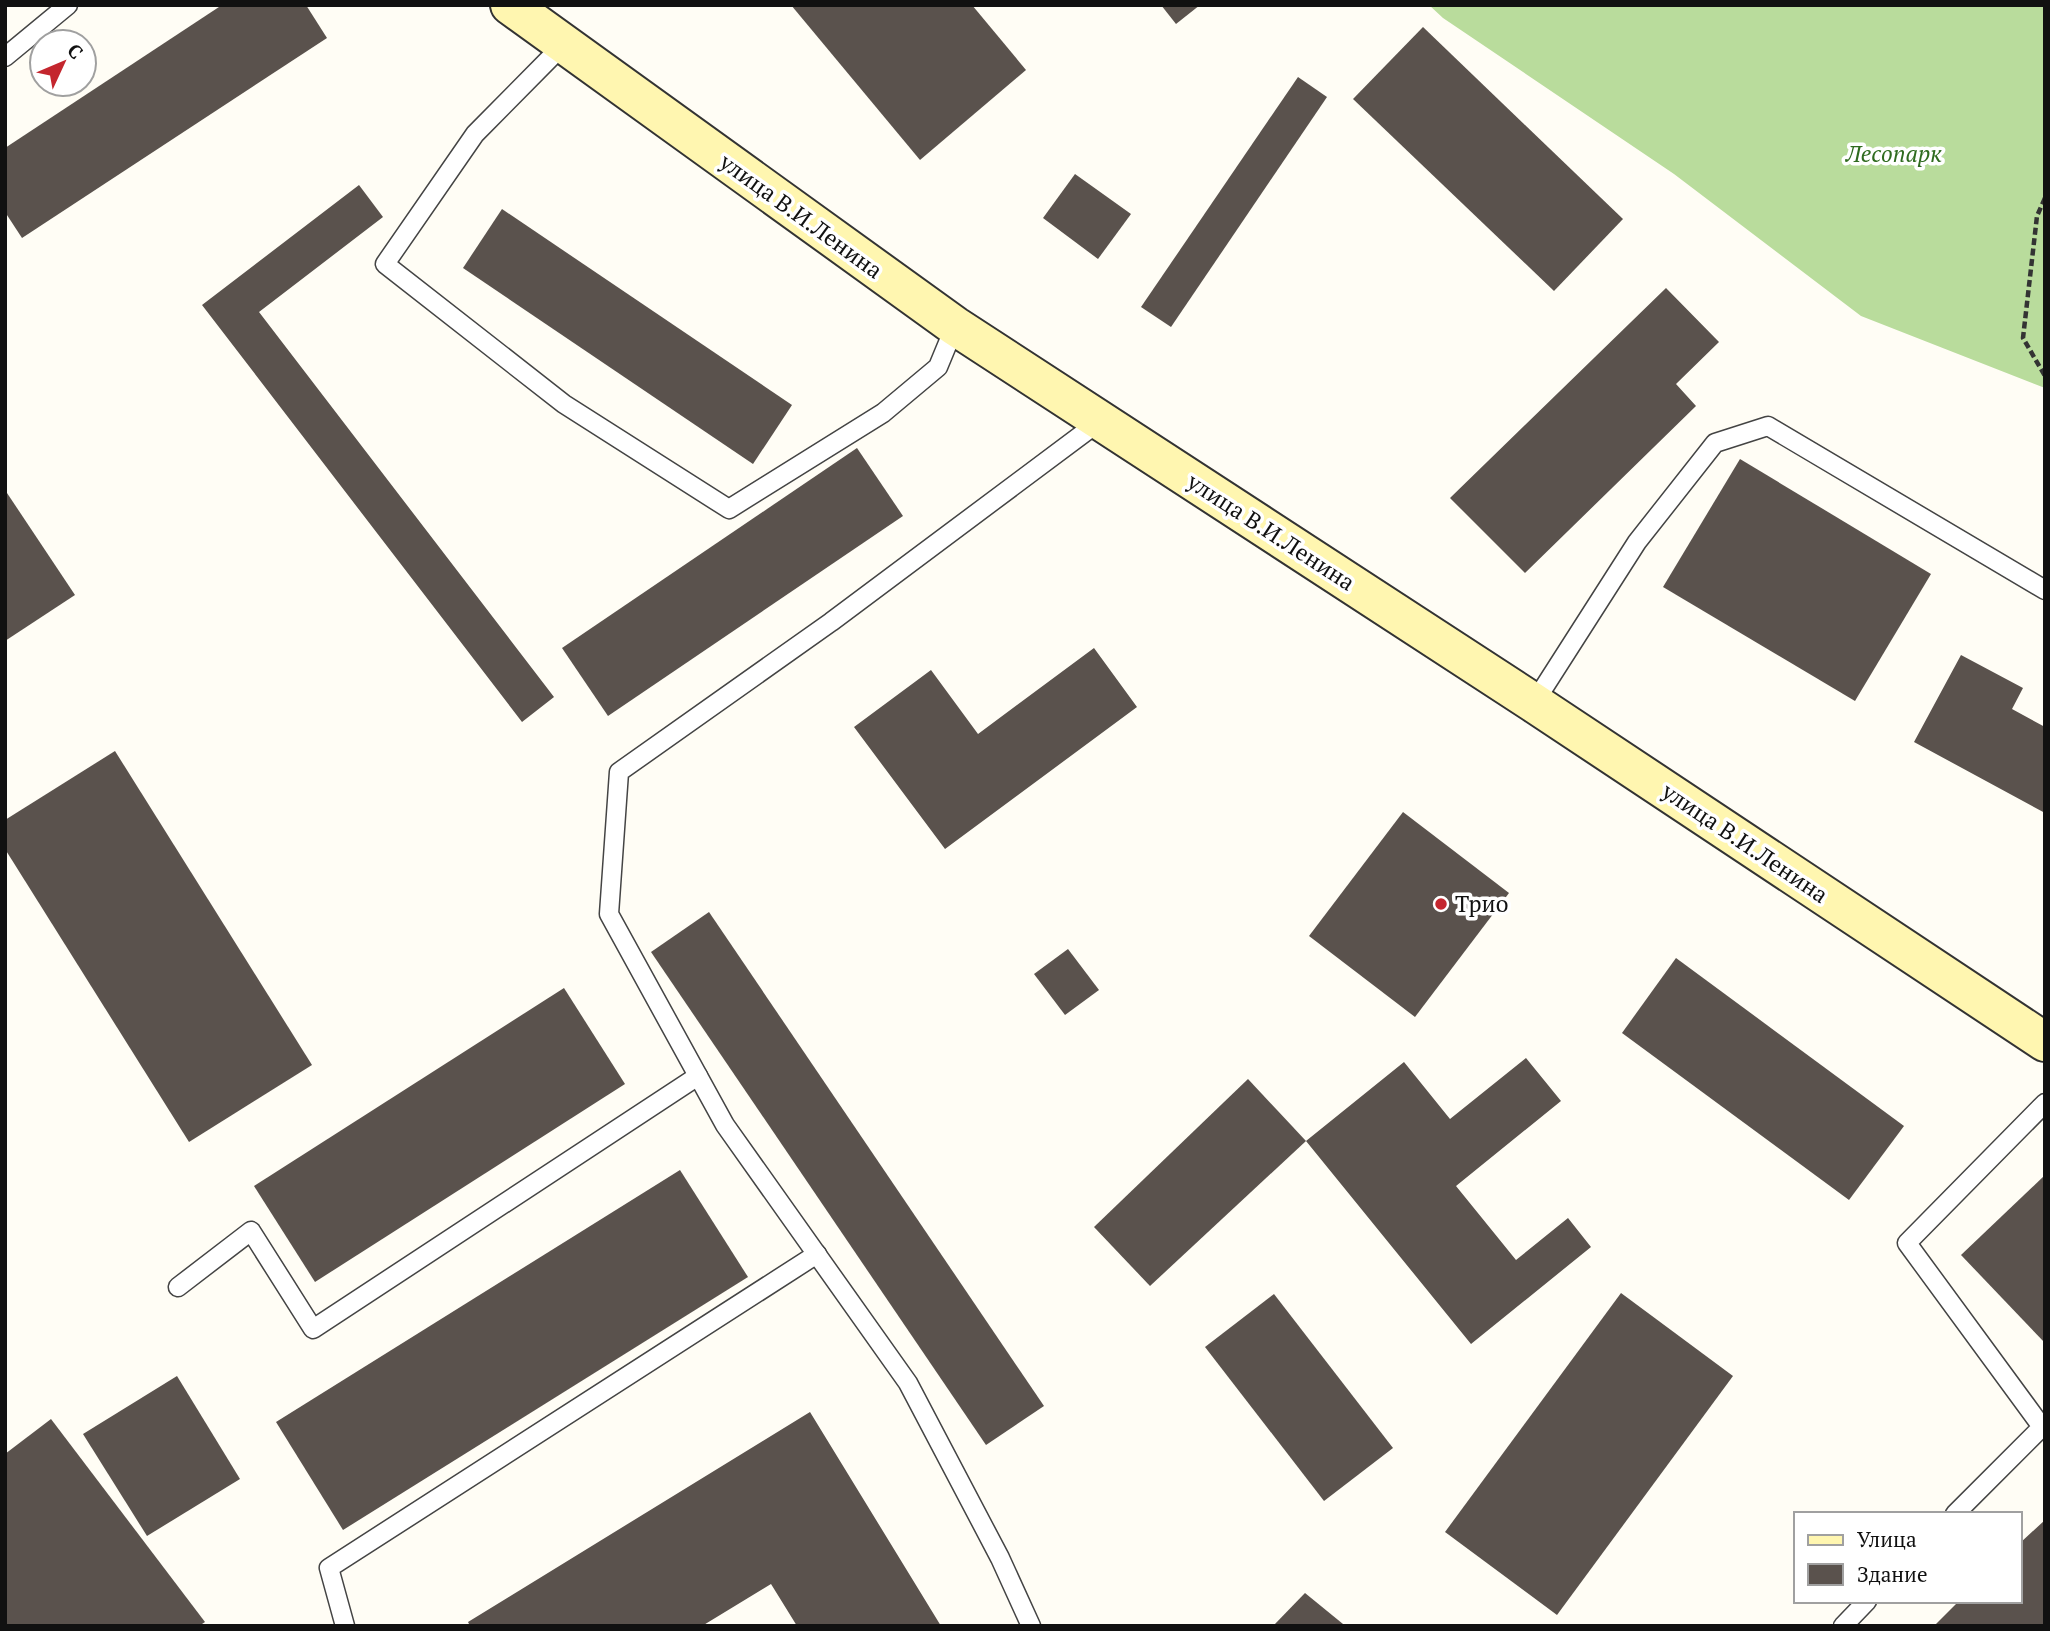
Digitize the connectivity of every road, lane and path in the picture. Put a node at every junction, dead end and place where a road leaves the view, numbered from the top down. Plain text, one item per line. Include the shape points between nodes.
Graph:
1 (68, 5) edge
2 (510, 5) edge
3 (563, 46) junction
4 (5, 57) edge
5 (2045, 198) edge
6 (955, 326) junction
7 (2045, 376) edge
8 (1100, 421) junction
9 (2045, 590) edge
10 (1535, 703) junction
11 (2045, 1042) edge
12 (698, 1076) junction
13 (2045, 1103) edge
14 (817, 1254) junction
15 (178, 1287) dead end
16 (1957, 1512) edge
17 (1865, 1603) edge
18 (345, 1626) edge
19 (1031, 1626) edge
20 (1843, 1626) edge

1 - 4 lane
2 - 3 main road, улица В.И.Ленина
3 - 6 main road, улица В.И.Ленина
3 - 6 lane via 475,134 385,264 564,404 729,509 883,414 938,367
5 - 7 path via 2037,216 2023,338
6 - 8 main road, улица В.И.Ленина
8 - 10 main road, улица В.И.Ленина
8 - 12 lane via 831,622 619,772 609,914
9 - 10 lane via 1768,426 1715,443 1637,542
10 - 11 main road, улица В.И.Ленина
12 - 14 lane via 725,1125
12 - 15 lane via 313,1329 251,1231
13 - 16 lane via 1907,1243 2042,1427
14 - 18 lane via 329,1568
14 - 19 lane via 908,1383
17 - 20 lane

